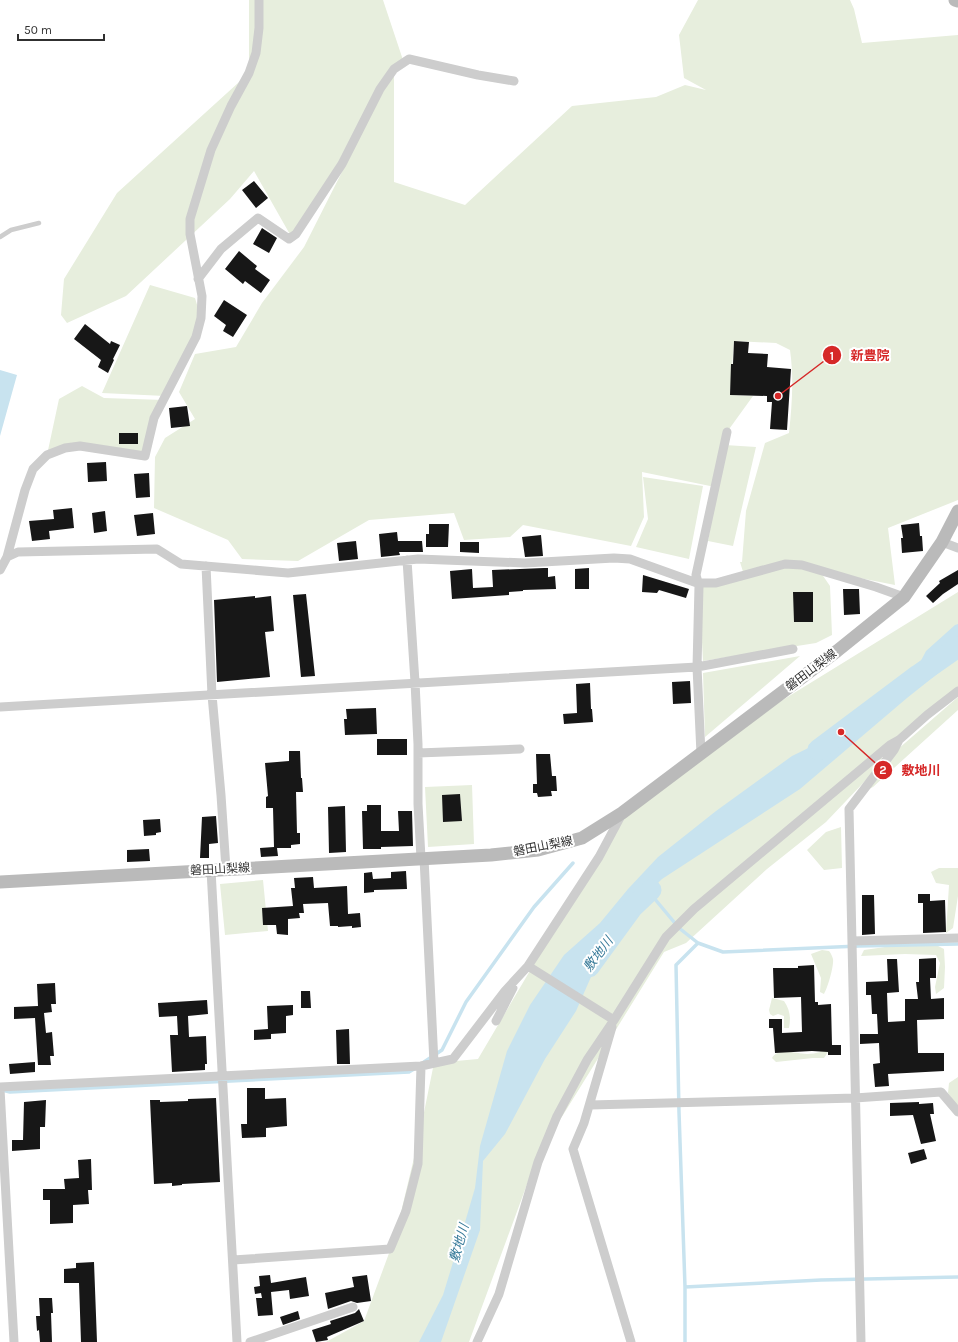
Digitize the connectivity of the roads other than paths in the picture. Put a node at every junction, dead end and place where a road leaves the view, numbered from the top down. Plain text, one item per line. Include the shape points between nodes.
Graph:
1 (259, 0) edge
2 (955, 0) edge
3 (958, 1) edge
4 (514, 81) dead end
5 (39, 223) dead end
6 (0, 237) edge
7 (198, 279) junction
8 (727, 432) dead end
9 (958, 511) edge
10 (942, 542) junction
11 (958, 548) edge
12 (7, 557) junction
13 (408, 560) junction
14 (206, 566) junction
15 (0, 570) edge
16 (697, 583) junction
17 (904, 597) junction
18 (792, 649) dead end
19 (697, 666) junction
20 (416, 682) junction
21 (958, 691) edge
22 (212, 695) junction
23 (0, 707) edge
24 (899, 740) junction
25 (520, 749) dead end
26 (418, 753) junction
27 (701, 754) junction
28 (622, 813) junction
29 (423, 858) junction
30 (226, 869) junction
31 (211, 870) junction
32 (0, 882) edge
33 (958, 938) edge
34 (852, 941) junction
35 (531, 968) junction
36 (519, 976) junction
37 (610, 1018) junction
38 (496, 1021) dead end
39 (434, 1063) junction
40 (420, 1066) junction
41 (223, 1076) junction
42 (0, 1088) edge
43 (856, 1098) junction
44 (590, 1105) junction
45 (958, 1112) edge
46 (233, 1260) junction
47 (353, 1307) dead end
48 (14, 1342) edge
49 (237, 1342) edge
50 (250, 1342) edge
51 (476, 1342) edge
52 (631, 1342) edge
53 (862, 1342) edge

1 - 7 street via 256,53 249,73 211,150 190,220
2 - 3 main road
4 - 7 street via 409,59 394,69 380,89 342,164 296,234 290,239 258,218 221,249
5 - 6 lane via 11,230
7 - 12 street via 202,296 201,318 196,337 154,418 145,456 80,446 65,448 47,455 34,469 25,490
8 - 16 street via 696,575
9 - 10 main road, 磐田山梨線
10 - 11 street
10 - 17 main road, 磐田山梨線
12 - 14 street via 18,552 157,549 181,564
12 - 15 street
13 - 14 street via 288,573
13 - 16 street via 525,563 630,559
13 - 20 street
14 - 22 street
16 - 17 street via 716,583 785,564 802,565 876,586
16 - 19 street
17 - 27 main road, 磐田山梨線
18 - 19 street
19 - 20 street
19 - 27 street
20 - 22 street
20 - 26 street
21 - 24 street
22 - 23 street
22 - 30 street
24 - 34 street via 849,809
24 - 37 street via 694,909 666,937
25 - 26 street
26 - 29 street via 418,804
27 - 28 main road, 磐田山梨線
28 - 29 main road, 磐田山梨線 via 582,838 538,850
28 - 35 street
29 - 30 main road, 磐田山梨線
29 - 39 street
30 - 31 main road, 磐田山梨線
31 - 32 main road, 磐田山梨線
31 - 41 street
33 - 34 street
34 - 43 street
35 - 36 street
35 - 37 street
36 - 38 street
36 - 39 street via 453,1059
37 - 44 street
37 - 51 street via 557,1116 538,1162 499,1294
39 - 40 street
40 - 41 street
40 - 46 street via 418,1164 406,1211 390,1249
41 - 42 street
41 - 46 street
42 - 48 street
43 - 44 street
43 - 45 street via 941,1092
43 - 53 street
44 - 52 street via 572,1149
46 - 49 street
47 - 50 street

